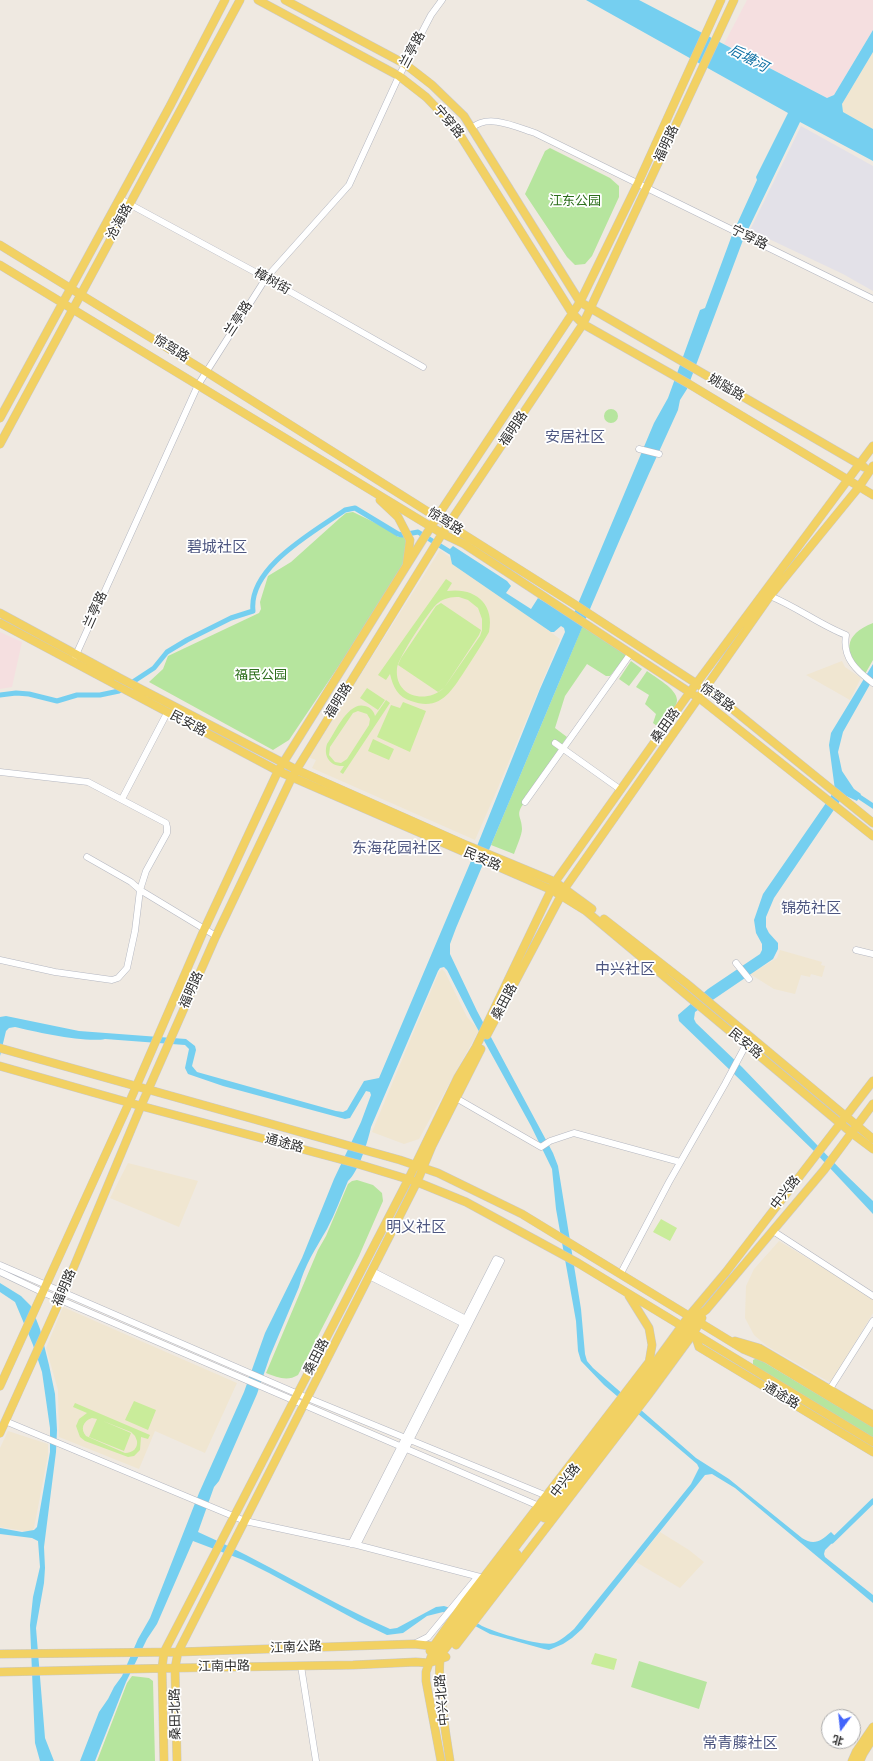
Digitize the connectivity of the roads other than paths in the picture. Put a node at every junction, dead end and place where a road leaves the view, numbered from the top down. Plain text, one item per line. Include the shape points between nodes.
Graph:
1 (225, 0) edge
2 (240, 0) edge
3 (258, 0) edge
4 (285, 0) edge
5 (442, 0) edge
6 (721, 0) edge
7 (734, 0) edge
8 (405, 64) junction
9 (399, 76) junction
10 (472, 128) junction
11 (638, 183) junction
12 (647, 188) junction
13 (120, 199) junction
14 (129, 204) junction
15 (0, 245) edge
16 (0, 265) edge
17 (266, 278) junction
18 (71, 288) junction
19 (81, 293) junction
20 (873, 299) edge
21 (580, 302) junction
22 (62, 303) junction
23 (72, 309) junction
24 (590, 309) junction
25 (572, 313) junction
26 (583, 324) junction
27 (423, 367) dead end
28 (206, 371) junction
29 (198, 385) junction
30 (0, 418) edge
31 (0, 444) edge
32 (873, 446) edge
33 (639, 449) dead end
34 (659, 454) dead end
35 (860, 465) junction
36 (872, 470) edge
37 (848, 480) junction
38 (859, 486) junction
39 (366, 488) junction
40 (873, 495) edge
41 (437, 517) junction
42 (449, 525) junction
43 (431, 527) junction
44 (442, 534) junction
45 (407, 566) junction
46 (770, 596) junction
47 (0, 613) edge
48 (0, 623) edge
49 (631, 653) junction
50 (74, 658) junction
51 (873, 683) edge
52 (697, 684) junction
53 (704, 689) junction
54 (134, 690) junction
55 (690, 692) junction
56 (698, 698) junction
57 (167, 713) junction
58 (555, 743) dead end
59 (563, 748) junction
60 (282, 762) junction
61 (297, 770) junction
62 (278, 771) junction
63 (0, 772) edge
64 (292, 777) junction
65 (621, 790) junction
66 (122, 799) junction
67 (525, 802) dead end
68 (873, 823) edge
69 (873, 836) edge
70 (464, 848) junction
71 (87, 857) dead end
72 (488, 858) junction
73 (555, 882) junction
74 (564, 888) junction
75 (140, 890) junction
76 (552, 890) junction
77 (560, 896) junction
78 (204, 930) junction
79 (216, 936) junction
80 (856, 950) dead end
81 (873, 954) edge
82 (0, 960) edge
83 (736, 963) dead end
84 (749, 979) dead end
85 (490, 1024) junction
86 (750, 1037) junction
87 (746, 1045) junction
88 (478, 1048) junction
89 (4, 1049) edge
90 (2, 1066) edge
91 (873, 1081) edge
92 (137, 1085) junction
93 (149, 1089) junction
94 (456, 1098) junction
95 (129, 1103) junction
96 (873, 1104) edge
97 (142, 1106) junction
98 (846, 1116) junction
99 (840, 1124) junction
100 (854, 1130) junction
101 (873, 1139) edge
102 (873, 1149) edge
103 (680, 1162) junction
104 (415, 1165) junction
105 (423, 1168) junction
106 (408, 1180) junction
107 (417, 1182) junction
108 (773, 1231) junction
109 (0, 1266) edge
110 (0, 1272) edge
111 (370, 1273) junction
112 (621, 1273) junction
113 (44, 1289) junction
114 (626, 1292) junction
115 (62, 1296) junction
116 (873, 1296) edge
117 (693, 1318) junction
118 (873, 1322) edge
119 (467, 1323) junction
120 (687, 1330) junction
121 (649, 1363) junction
122 (0, 1386) edge
123 (642, 1387) junction
124 (828, 1392) junction
125 (296, 1397) junction
126 (306, 1401) junction
127 (873, 1415) edge
128 (619, 1419) junction
129 (2, 1420) edge
130 (873, 1423) edge
131 (0, 1433) edge
132 (408, 1438) junction
133 (873, 1442) edge
134 (404, 1447) junction
135 (873, 1452) edge
136 (547, 1496) junction
137 (539, 1506) junction
138 (235, 1517) junction
139 (245, 1520) junction
140 (354, 1544) junction
141 (484, 1578) junction
142 (464, 1613) junction
143 (458, 1621) junction
144 (414, 1644) junction
145 (164, 1652) junction
146 (178, 1652) junction
147 (0, 1654) edge
148 (437, 1655) junction
149 (301, 1666) junction
150 (162, 1668) junction
151 (175, 1668) junction
152 (0, 1672) edge
153 (873, 1727) edge
154 (873, 1738) edge
155 (442, 1741) junction
156 (164, 1761) edge
157 (177, 1761) edge
158 (316, 1761) edge
159 (435, 1761) edge
160 (441, 1761) edge
161 (450, 1761) edge
162 (455, 1761) edge
163 (852, 1761) edge
164 (860, 1761) edge

1 - 13 main road, 沧海路
2 - 14 main road, 沧海路
3 - 9 main road, 宁穿路
4 - 8 main road, 宁穿路
5 - 8 street, 兰亭路 via 431,15
6 - 11 main road, 福明路
7 - 12 main road, 福明路
8 - 9 street, 兰亭路
8 - 10 main road, 宁穿路 via 447,99
9 - 17 street, 兰亭路 via 349,185
9 - 25 main road, 宁穿路 via 426,97 460,135
10 - 11 street, 宁穿路 via 478,122 487,120 515,126 535,133
10 - 21 main road, 宁穿路
11 - 12 street, 宁穿路
11 - 21 main road, 福明路
12 - 20 street, 宁穿路
12 - 24 main road, 福明路
13 - 14 street, 樟树街
13 - 18 main road, 沧海路
14 - 17 street, 樟树街
14 - 19 main road, 沧海路
15 - 18 main road, 惊驾路
16 - 22 main road, 惊驾路
17 - 27 street, 樟树街
17 - 28 street, 兰亭路
18 - 19 main road, 惊驾路
18 - 22 main road, 沧海路
19 - 23 main road, 沧海路
19 - 28 main road, 惊驾路
21 - 24 main road, 姚隘路
21 - 25 main road, 福明路
22 - 23 main road, 惊驾路
22 - 30 main road, 沧海路
23 - 29 main road, 惊驾路
23 - 31 main road, 沧海路
24 - 26 main road, 福明路
24 - 35 main road, 姚隘路
25 - 26 main road
25 - 41 main road, 福明路
26 - 37 main road, 姚隘路 via 673,374
26 - 42 main road, 福明路
28 - 29 street, 兰亭路
28 - 41 main road, 惊驾路
29 - 39 main road, 惊驾路
29 - 50 street, 兰亭路
32 - 35 main road, 桑田路
33 - 34 street
35 - 36 main road, 姚隘路
35 - 37 main road, 桑田路
36 - 38 main road, 桑田路
37 - 38 main road, 姚隘路
37 - 52 main road, 桑田路
38 - 40 main road, 姚隘路
38 - 46 main road, 桑田路
39 - 43 main road, 惊驾路
39 - 45 main road via 398,517 409,537
41 - 42 main road, 惊驾路
41 - 43 main road, 福明路
42 - 44 main road, 福明路
42 - 52 main road, 惊驾路
43 - 44 main road, 惊驾路
43 - 45 main road, 福明路
44 - 49 main road, 惊驾路 via 464,544
44 - 61 main road, 福明路
45 - 60 main road, 福明路
46 - 51 street via 846,636 853,667
46 - 53 main road, 桑田路
47 - 50 main road, 民安路
48 - 50 main road, 民安路
49 - 55 main road, 惊驾路
49 - 59 street
50 - 54 main road, 民安路, bridge
52 - 53 main road, 惊驾路
52 - 55 main road, 桑田路
53 - 56 main road, 桑田路
53 - 68 main road, 惊驾路 via 720,699
54 - 57 main road, 民安路
54 - 60 main road, 民安路
55 - 56 main road, 惊驾路
55 - 65 main road, 桑田路
56 - 69 main road, 惊驾路
56 - 74 main road, 桑田路
57 - 62 main road, 民安路
57 - 66 street
58 - 59 street
59 - 65 street
59 - 67 street
60 - 61 main road, 民安路
60 - 62 main road, 福明路
61 - 64 main road, 福明路
61 - 70 main road, 民安路
62 - 64 main road, 民安路
62 - 78 main road, 福明路
63 - 66 street via 88,782
64 - 70 main road, 民安路
64 - 79 main road, 福明路
65 - 73 main road, 桑田路
66 - 75 street via 166,822 168,827 146,871
70 - 72 main road, 民安路
71 - 75 street via 131,882
72 - 73 main road, 民安路
72 - 76 main road, 民安路
73 - 74 main road, 民安路
73 - 76 main road, 桑田路
74 - 77 main road, 桑田路
74 - 86 main road, 民安路 via 696,991
75 - 78 street
75 - 82 street via 129,962 118,978 112,980 79,976
76 - 77 main road, 民安路
76 - 85 main road, 桑田路
77 - 85 main road, 桑田路
77 - 87 main road, 民安路 via 586,911
78 - 79 street
78 - 92 main road, 福明路
79 - 93 main road, 福明路
80 - 81 street
83 - 84 street
85 - 88 main road
86 - 87 street
86 - 98 main road, 民安路
87 - 99 main road, 民安路
87 - 103 street
88 - 94 main road, 桑田路
88 - 104 main road, 桑田路 via 458,1077
89 - 92 main road, 通途路
90 - 95 main road, 通途路
91 - 98 main road, 中兴路
92 - 93 main road, 通途路
92 - 95 main road, 福明路
93 - 97 main road, 福明路
93 - 104 main road, 通途路
94 - 103 street via 540,1146 574,1133
94 - 105 main road, 桑田路
95 - 97 main road, 通途路
95 - 113 main road, 福明路
96 - 100 main road, 中兴路
97 - 106 main road, 通途路 via 358,1164
97 - 115 main road, 福明路
98 - 99 main road, 中兴路
98 - 100 main road, 民安路
99 - 100 main road, 民安路
99 - 117 main road, 中兴路 via 699,1304
100 - 101 main road, 民安路
100 - 102 main road, 民安路
100 - 108 main road, 中兴路
103 - 112 street
104 - 105 main road, 通途路
104 - 106 main road, 桑田路
105 - 107 main road, 桑田路
105 - 112 main road, 通途路 via 522,1214
106 - 107 main road, 通途路
106 - 125 main road, 桑田路
107 - 111 main road, 桑田路
107 - 114 main road, 通途路 via 466,1202
108 - 116 street
108 - 117 main road, 中兴路 via 706,1310
109 - 113 street
110 - 113 street
111 - 119 street
111 - 126 main road, 桑田路
112 - 117 main road, 通途路
113 - 115 street
113 - 122 main road, 福明路
114 - 120 main road, 通途路
114 - 121 main road via 649,1328 652,1345
115 - 125 street via 265,1379
115 - 125 street via 262,1387
115 - 129 main road, 福明路
117 - 120 main road, 中兴路
117 - 120 main road, 中兴路
117 - 124 main road, 通途路 via 744,1349
118 - 124 street
119 - 119 street via 501,1261 496,1259
119 - 132 street
120 - 121 main road, 中兴路
120 - 123 main road, 中兴路
120 - 123 main road, 中兴路
120 - 133 main road, 通途路
120 - 135 main road, 通途路 via 699,1347
121 - 123 main road, 中兴路
123 - 128 main road, 中兴路
123 - 128 main road, 中兴路
124 - 127 main road, 通途路
124 - 130 main road, 通途路
125 - 126 street
125 - 138 main road, 桑田路
126 - 132 street
126 - 134 street
126 - 139 main road, 桑田路
128 - 136 main road
128 - 142 main road, 中兴路 via 538,1526
129 - 131 main road, 福明路
129 - 138 street
132 - 134 street
132 - 136 street
134 - 137 street
134 - 140 street
136 - 137 main road
137 - 141 main road
138 - 139 street
138 - 145 main road, 桑田路
139 - 140 street
139 - 146 main road, 桑田路
140 - 141 street
141 - 142 main road
142 - 143 main road, 中兴路
142 - 143 main road
143 - 144 street
143 - 148 main road
143 - 148 main road, 中兴路
144 - 146 main road, 江南公路
144 - 148 main road, 江南公路
145 - 146 main road, 江南公路
145 - 147 main road, 江南公路
145 - 150 main road, 桑田路
146 - 151 main road, 桑田路
148 - 149 main road, 江南中路 via 416,1662
148 - 155 main road, 中兴北路 via 442,1703
148 - 155 main road, 中兴北路 via 426,1672 426,1681
149 - 151 main road, 江南中路
149 - 158 street
150 - 151 main road, 江南中路
150 - 152 main road, 江南中路
150 - 156 main road, 桑田北路
151 - 157 main road, 桑田北路
153 - 163 main road
154 - 164 main road
155 - 159 main road
155 - 160 main road
155 - 161 main road
155 - 162 main road

